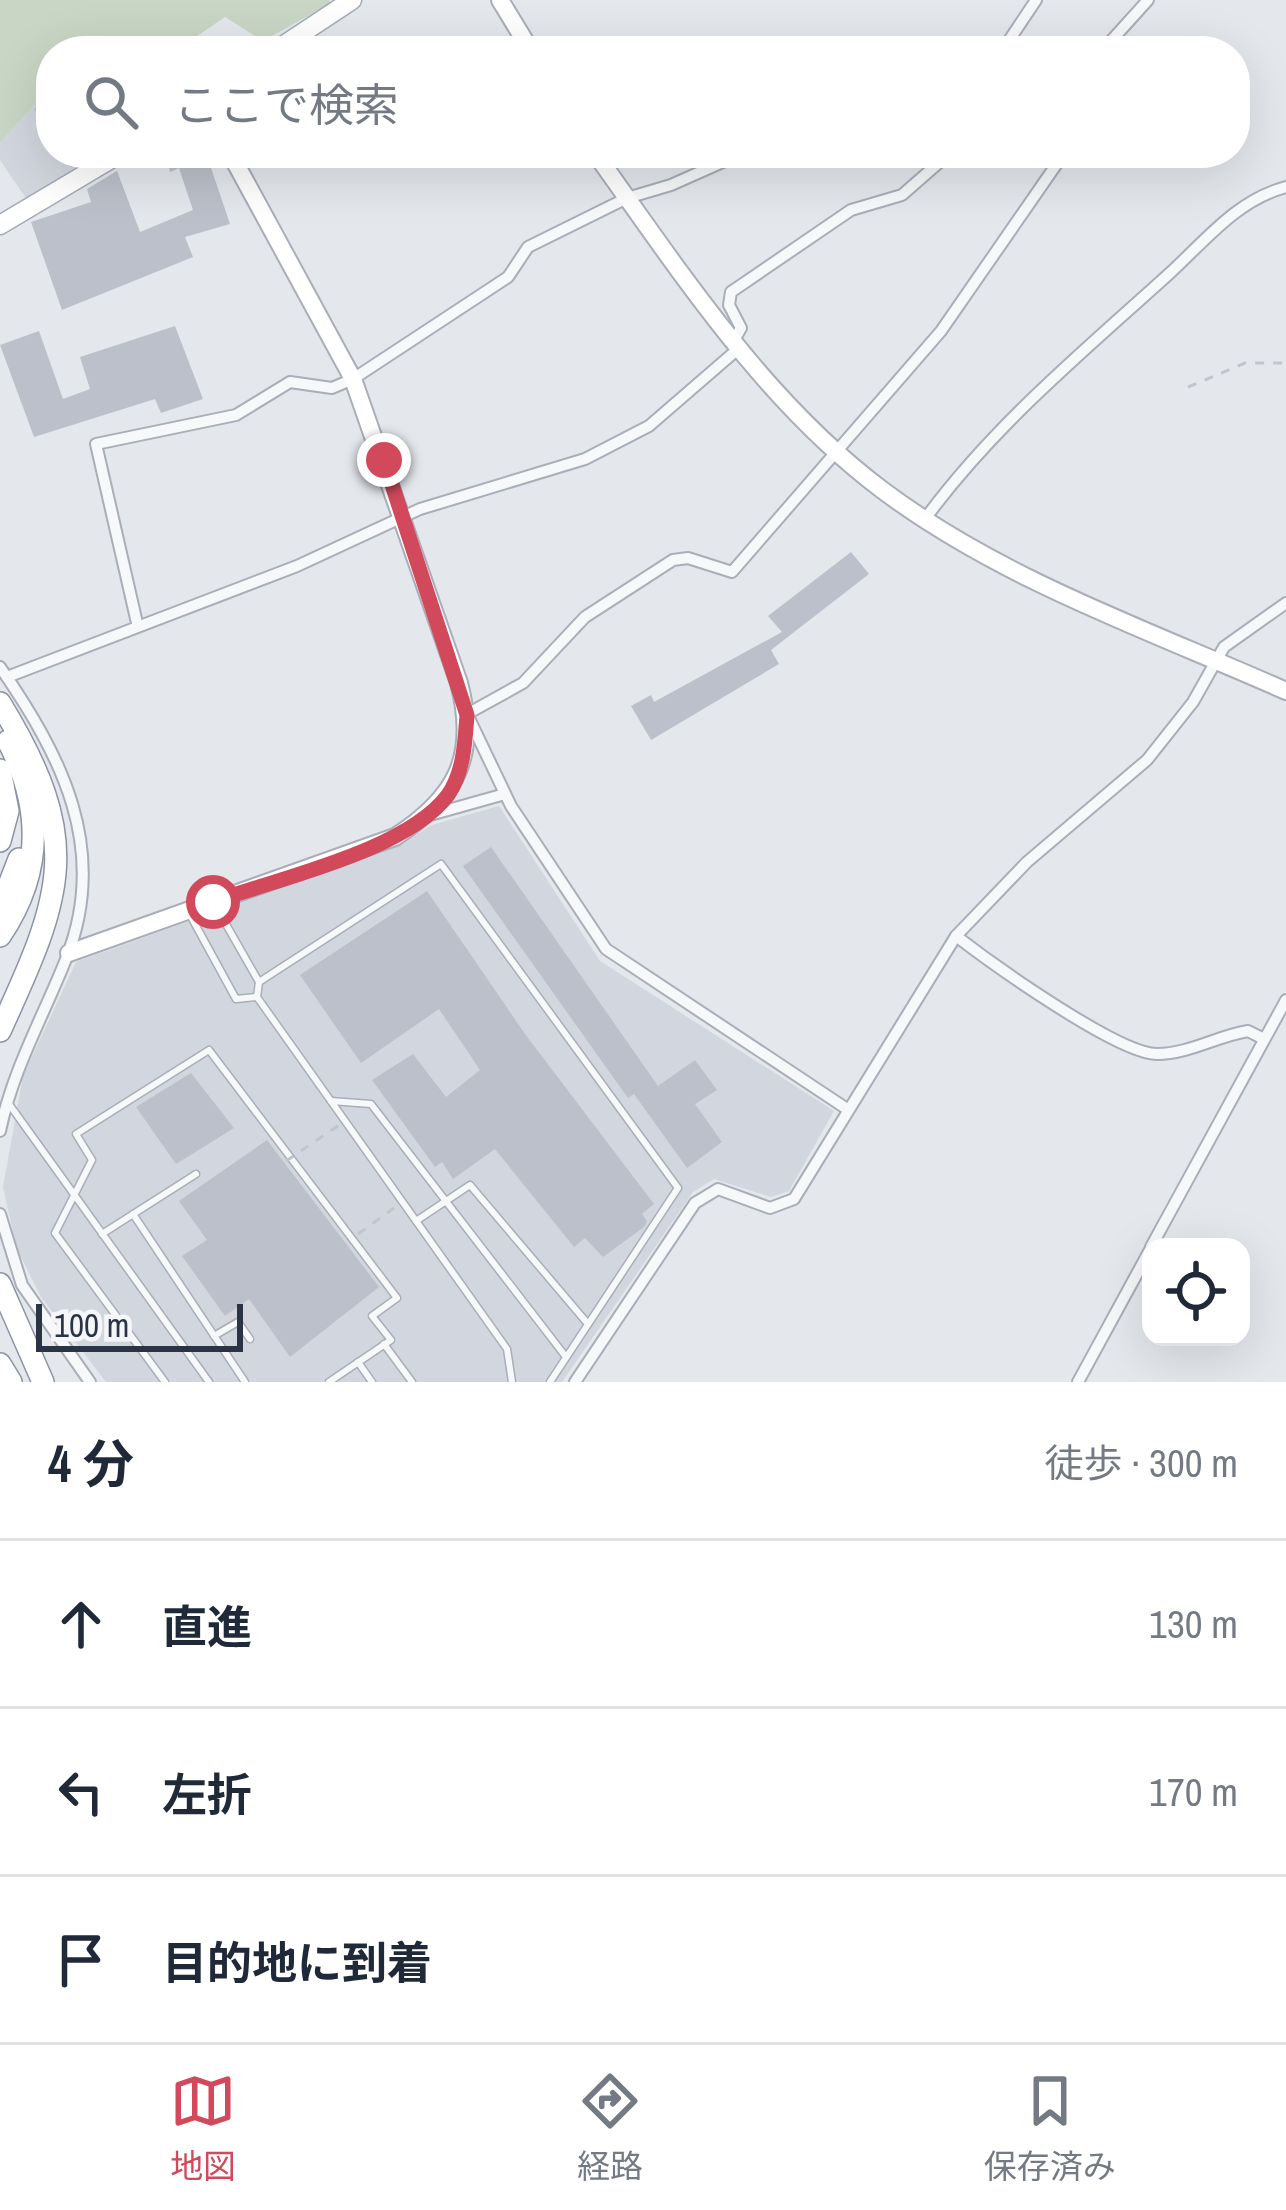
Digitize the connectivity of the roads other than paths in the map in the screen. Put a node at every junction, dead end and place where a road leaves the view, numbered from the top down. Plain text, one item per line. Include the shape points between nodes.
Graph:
1 (352, 0) edge
2 (500, 0) edge
3 (1036, 0) edge
4 (1148, 0) edge
5 (298, 36) edge
6 (522, 36) edge
7 (1012, 36) edge
8 (1116, 36) edge
9 (96, 168) edge
10 (238, 168) edge
11 (606, 168) edge
12 (704, 168) edge
13 (933, 168) edge
14 (1052, 168) edge
15 (1286, 187) edge
16 (627, 198) junction
17 (0, 225) edge
18 (735, 346) junction
19 (353, 379) junction
20 (836, 452) junction
21 (403, 518) junction
22 (925, 520) junction
23 (1286, 603) edge
24 (137, 623) junction
25 (1214, 659) junction
26 (4, 672) edge
27 (1286, 692) edge
28 (0, 703) edge
29 (467, 715) junction
30 (0, 725) edge
31 (0, 743) edge
32 (0, 770) edge
33 (505, 794) junction
34 (427, 816) junction
35 (0, 841) edge
36 (213, 902) junction
37 (0, 908) edge
38 (187, 911) junction
39 (0, 936) edge
40 (956, 936) junction
41 (69, 953) junction
42 (259, 982) junction
43 (257, 998) junction
44 (1286, 1000) edge
45 (1274, 1022) junction
46 (1286, 1030) edge
47 (0, 1031) edge
48 (1264, 1039) junction
49 (7, 1101) junction
50 (331, 1101) junction
51 (848, 1109) junction
52 (0, 1131) edge
53 (196, 1174) dead end
54 (72, 1191) junction
55 (444, 1203) junction
56 (0, 1214) edge
57 (134, 1214) junction
58 (416, 1221) junction
59 (102, 1234) junction
60 (1156, 1238) edge
61 (1142, 1264) edge
62 (0, 1284) edge
63 (0, 1316) edge
64 (588, 1324) junction
65 (214, 1336) junction
66 (250, 1340) dead end
67 (384, 1345) junction
68 (566, 1357) junction
69 (358, 1362) junction
70 (0, 1364) edge
71 (10, 1382) edge
72 (40, 1382) edge
73 (90, 1382) edge
74 (165, 1382) edge
75 (209, 1382) edge
76 (244, 1382) edge
77 (329, 1382) edge
78 (372, 1382) edge
79 (412, 1382) edge
80 (512, 1382) edge
81 (550, 1382) edge
82 (575, 1382) edge
83 (1078, 1382) edge

1 - 5 main road
2 - 6 street
3 - 7 street
4 - 8 street
9 - 17 main road
10 - 19 street
11 - 16 street
12 - 16 street
13 - 18 street via 902,195 851,210 731,292 741,328
14 - 20 street via 941,331
15 - 22 street via 1244,204 1102,331 986,442
16 - 18 street
16 - 19 street via 528,247 508,277
18 - 20 street
18 - 21 street via 627,439
19 - 21 street
19 - 24 street via 332,388 290,382 236,415 96,445
20 - 22 street
20 - 29 street via 732,572 673,560 585,616 524,683
21 - 24 street
21 - 29 street
22 - 25 street via 1042,584
23 - 25 street
24 - 26 street
25 - 27 street
25 - 40 street via 1193,702 1147,760 1027,862
26 - 41 street via 48,737 75,800 80,856
28 - 47 highway via 38,765 57,869 50,916
29 - 33 street
29 - 34 street via 450,792
30 - 39 highway via 28,781 35,831 22,904
31 - 37 highway via 19,784 24,821 18,868
32 - 35 highway via 8,811
33 - 34 street
33 - 51 street via 606,949
34 - 36 street via 395,837
36 - 38 street
36 - 42 lane
38 - 41 street
38 - 43 lane via 236,999
40 - 48 street via 1007,975 1153,1054 1248,1030
40 - 51 street
41 - 49 street
42 - 43 lane
42 - 64 lane via 441,864 678,1188
43 - 50 lane
44 - 45 street
45 - 46 street
45 - 48 street
48 - 60 street
49 - 52 street
49 - 54 lane
50 - 55 lane via 371,1104
50 - 58 lane
51 - 82 street via 794,1198 770,1208 718,1189 695,1203
53 - 57 lane
54 - 59 lane
54 - 67 lane via 92,1160 76,1134 209,1050 397,1298 373,1316 391,1340
54 - 74 lane via 55,1233
55 - 58 lane
55 - 64 lane via 470,1185
55 - 68 lane
56 - 73 street via 22,1285
57 - 59 lane
57 - 65 lane
58 - 80 lane via 507,1349
59 - 75 lane
61 - 83 street
62 - 72 highway
63 - 72 highway
64 - 68 lane
65 - 66 lane via 238,1322
65 - 76 lane
67 - 69 lane
67 - 79 lane
68 - 81 lane
69 - 77 lane
69 - 78 lane
70 - 71 highway

